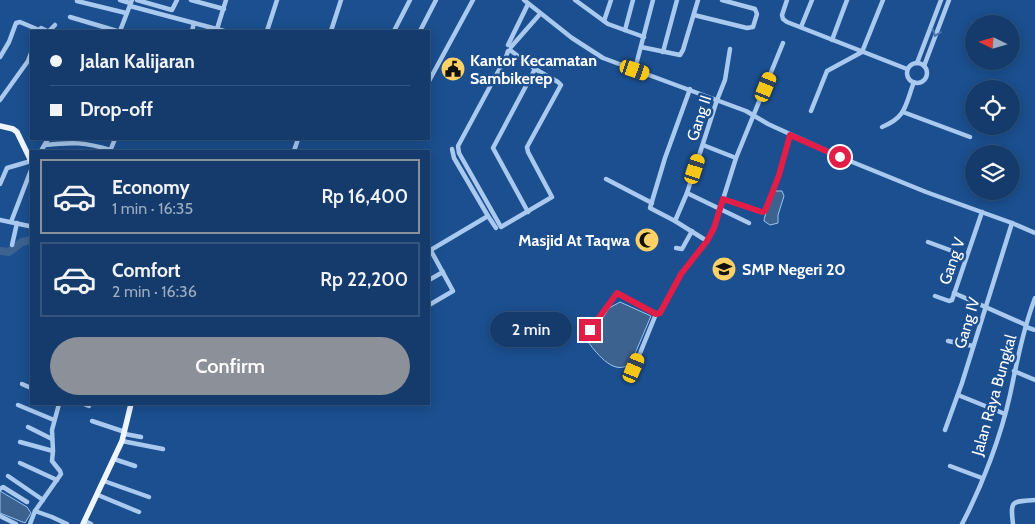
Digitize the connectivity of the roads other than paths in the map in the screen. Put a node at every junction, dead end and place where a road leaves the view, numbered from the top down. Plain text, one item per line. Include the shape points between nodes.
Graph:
1 (120, 0) edge
2 (137, 0) edge
3 (177, 0) edge
4 (191, 0) edge
5 (226, 0) edge
6 (277, 0) edge
7 (340, 0) edge
8 (410, 0) edge
9 (436, 0) edge
10 (473, 0) edge
11 (524, 0) edge
12 (575, 0) edge
13 (611, 0) edge
14 (633, 0) edge
15 (653, 0) edge
16 (677, 0) edge
17 (698, 0) edge
18 (722, 0) edge
19 (787, 0) edge
20 (812, 0) edge
21 (847, 0) edge
22 (883, 0) edge
23 (941, 0) edge
24 (949, 0) edge
25 (77, 1) dead end
26 (131, 3) edge
27 (528, 4) junction
28 (274, 8) junction
29 (224, 9) junction
30 (281, 10) dead end
31 (126, 13) junction
32 (540, 14) junction
33 (694, 15) junction
34 (70, 17) dead end
35 (604, 21) junction
36 (194, 23) junction
37 (55, 25) dead end
38 (801, 27) junction
39 (217, 29) junction
40 (37, 30) edge
41 (49, 30) edge
42 (116, 30) edge
43 (119, 30) edge
44 (192, 30) edge
45 (220, 30) edge
46 (267, 30) edge
47 (331, 30) edge
48 (395, 30) edge
49 (421, 30) edge
50 (625, 30) junction
51 (644, 36) junction
52 (832, 40) junction
53 (783, 43) dead end
54 (641, 47) junction
55 (509, 48) junction
56 (730, 49) dead end
57 (663, 52) junction
58 (862, 52) junction
59 (30, 55) edge
60 (0, 57) edge
61 (26, 63) junction
62 (917, 63) junction
63 (30, 65) edge
64 (924, 66) junction
65 (535, 69) junction
66 (907, 69) junction
67 (635, 70) junction
68 (430, 79) edge
69 (914, 82) junction
70 (690, 90) junction
71 (0, 100) edge
72 (717, 100) junction
73 (811, 112) dead end
74 (903, 112) junction
75 (754, 116) junction
76 (0, 126) edge
77 (882, 127) dead end
78 (790, 135) junction
79 (970, 137) dead end
80 (48, 140) edge
81 (95, 140) edge
82 (80, 141) edge
83 (93, 144) junction
84 (45, 145) junction
85 (703, 145) junction
86 (452, 148) dead end
87 (42, 150) edge
88 (108, 150) edge
89 (736, 158) junction
90 (30, 159) edge
91 (30, 161) edge
92 (30, 173) edge
93 (606, 179) dead end
94 (475, 181) junction
95 (0, 184) edge
96 (469, 184) junction
97 (687, 194) junction
98 (723, 199) junction
99 (652, 204) junction
100 (720, 209) junction
101 (528, 212) junction
102 (982, 212) junction
103 (488, 216) junction
104 (0, 220) edge
105 (675, 221) junction
106 (14, 222) junction
107 (749, 223) dead end
108 (1012, 223) junction
109 (30, 226) dead end
110 (496, 228) dead end
111 (692, 231) junction
112 (1035, 233) edge
113 (707, 241) junction
114 (928, 242) dead end
115 (12, 245) dead end
116 (430, 248) edge
117 (676, 248) dead end
118 (430, 251) edge
119 (966, 256) junction
120 (443, 272) junction
121 (430, 279) edge
122 (954, 293) junction
123 (935, 296) dead end
124 (1035, 298) edge
125 (430, 304) edge
126 (985, 306) junction
127 (656, 314) junction
128 (1026, 326) junction
129 (1035, 330) edge
130 (582, 339) dead end
131 (948, 341) dead end
132 (973, 346) junction
133 (634, 368) dead end
134 (1014, 371) junction
135 (1035, 380) edge
136 (22, 384) dead end
137 (30, 388) edge
138 (958, 395) junction
139 (18, 405) dead end
140 (59, 405) edge
141 (131, 405) edge
142 (1005, 414) junction
143 (54, 420) junction
144 (92, 421) dead end
145 (28, 427) dead end
146 (944, 430) dead end
147 (124, 436) junction
148 (140, 437) dead end
149 (52, 439) junction
150 (20, 442) dead end
151 (163, 449) dead end
152 (53, 451) junction
153 (114, 459) junction
154 (20, 463) dead end
155 (135, 466) dead end
156 (950, 466) dead end
157 (8, 476) dead end
158 (982, 478) junction
159 (57, 480) junction
160 (104, 481) junction
161 (0, 489) edge
162 (98, 495) junction
163 (149, 496) dead end
164 (43, 500) junction
165 (1035, 500) edge
166 (27, 502) dead end
167 (35, 511) junction
168 (140, 512) dead end
169 (0, 516) edge
170 (86, 523) edge
171 (16, 524) edge
172 (30, 524) edge
173 (67, 524) edge
174 (962, 524) edge
175 (1013, 524) edge

1 - 26 street
2 - 3 street via 172,10
4 - 29 street
5 - 29 street
6 - 28 street
7 - 47 street
8 - 48 street
9 - 49 street
10 - 68 street
11 - 27 street
12 - 35 street
13 - 35 street
14 - 50 street
15 - 51 street
16 - 57 street
17 - 33 street
18 - 33 street via 755,9 757,14 753,27
19 - 38 street via 783,19
20 - 38 street
21 - 52 street
22 - 58 street
23 - 62 street
24 -> 64 street
25 - 31 street
26 - 31 street
26 - 36 street
27 - 32 street
27 - 55 street
28 - 30 street
28 - 46 street
29 - 39 street
31 - 43 street
32 - 55 street
32 - 67 street via 594,54
33 - 57 street via 680,55
34 - 42 street
35 - 50 street
36 - 39 street
36 - 44 street
37 - 41 street
38 - 52 street
39 - 45 street
40 - 60 street via 16,23
50 - 51 street
51 - 54 street
52 - 58 street
53 - 75 street
54 - 57 street
54 - 67 street
55 - 65 street
55 - 94 street via 458,146
56 - 72 street, Gang II via 725,80
58 - 66 street
58 - 73 street via 827,71
59 - 61 street
61 - 63 street
61 - 71 street
62 - 64 street
62 - 66 street
64 - 69 street via 925,77 921,82
65 - 101 street via 493,148
65 - 101 street via 560,85 527,147 552,197
66 - 69 street via 909,79
67 - 70 street
69 - 74 street
70 - 72 street
70 - 99 street
72 - 75 street
72 - 85 street, Gang II
74 - 77 street
74 - 79 street
75 - 78 street
75 - 89 street
76 - 90 main road via 17,132
78 - 98 street via 765,211
78 - 102 street
80 - 84 street
81 - 83 street
82 - 83 street
82 - 84 street
83 - 88 street
84 - 87 street
85 - 89 street
85 - 97 street, Gang II
86 - 96 street
89 - 98 street
91 - 95 street via 7,168
92 - 106 street
93 - 99 street
94 - 96 street
94 - 101 street via 500,226 504,227
96 - 103 street
97 - 100 street
97 - 105 street, Gang II
98 - 100 street
99 - 105 street via 650,208
100 - 107 street
100 - 113 street
102 - 108 street
102 - 119 street, Gang V
103 - 110 street
103 - 116 street
104 - 106 street
105 - 111 street
106 - 109 street
106 - 115 street
108 - 112 street
108 - 126 street, Gang IV
111 - 113 street
111 - 117 street via 682,249
113 - 127 street via 681,274 660,313
114 - 119 street
118 - 120 street
119 - 122 street, Gang V
120 - 121 street
120 - 125 street via 453,291
122 - 123 street, Gang V via 951,301
122 - 126 street
124 - 128 street, Jalan Raya Bungkal
126 - 128 street
126 - 132 street, Gang IV
127 - 130 street via 617,293
127 - 133 street
128 - 129 street
128 - 134 street, Jalan Raya Bungkal
131 - 132 street
132 - 138 street, Gang IV
134 - 135 street
134 - 142 street, Jalan Raya Bungkal
136 - 137 street
138 - 142 street
138 - 146 street, Gang IV
139 - 143 street
140 - 143 street
141 - 147 main road
142 - 158 street, Jalan Raya Bungkal
143 - 149 street
144 - 147 street
145 - 149 street
147 - 148 street
147 - 151 street
147 - 153 main road
149 - 152 street
150 - 152 street
152 - 159 street via 52,463 61,473
153 - 155 street
153 - 160 main road
154 - 159 street
156 - 158 street
157 - 164 street
158 - 174 street, Jalan Raya Bungkal
159 - 164 street
160 - 162 main road
160 - 163 street
161 - 166 street via 3,487
162 - 168 street
162 - 170 main road
164 - 167 street
165 - 175 street via 1013,504
167 - 172 street
167 - 173 street
169 - 171 street

